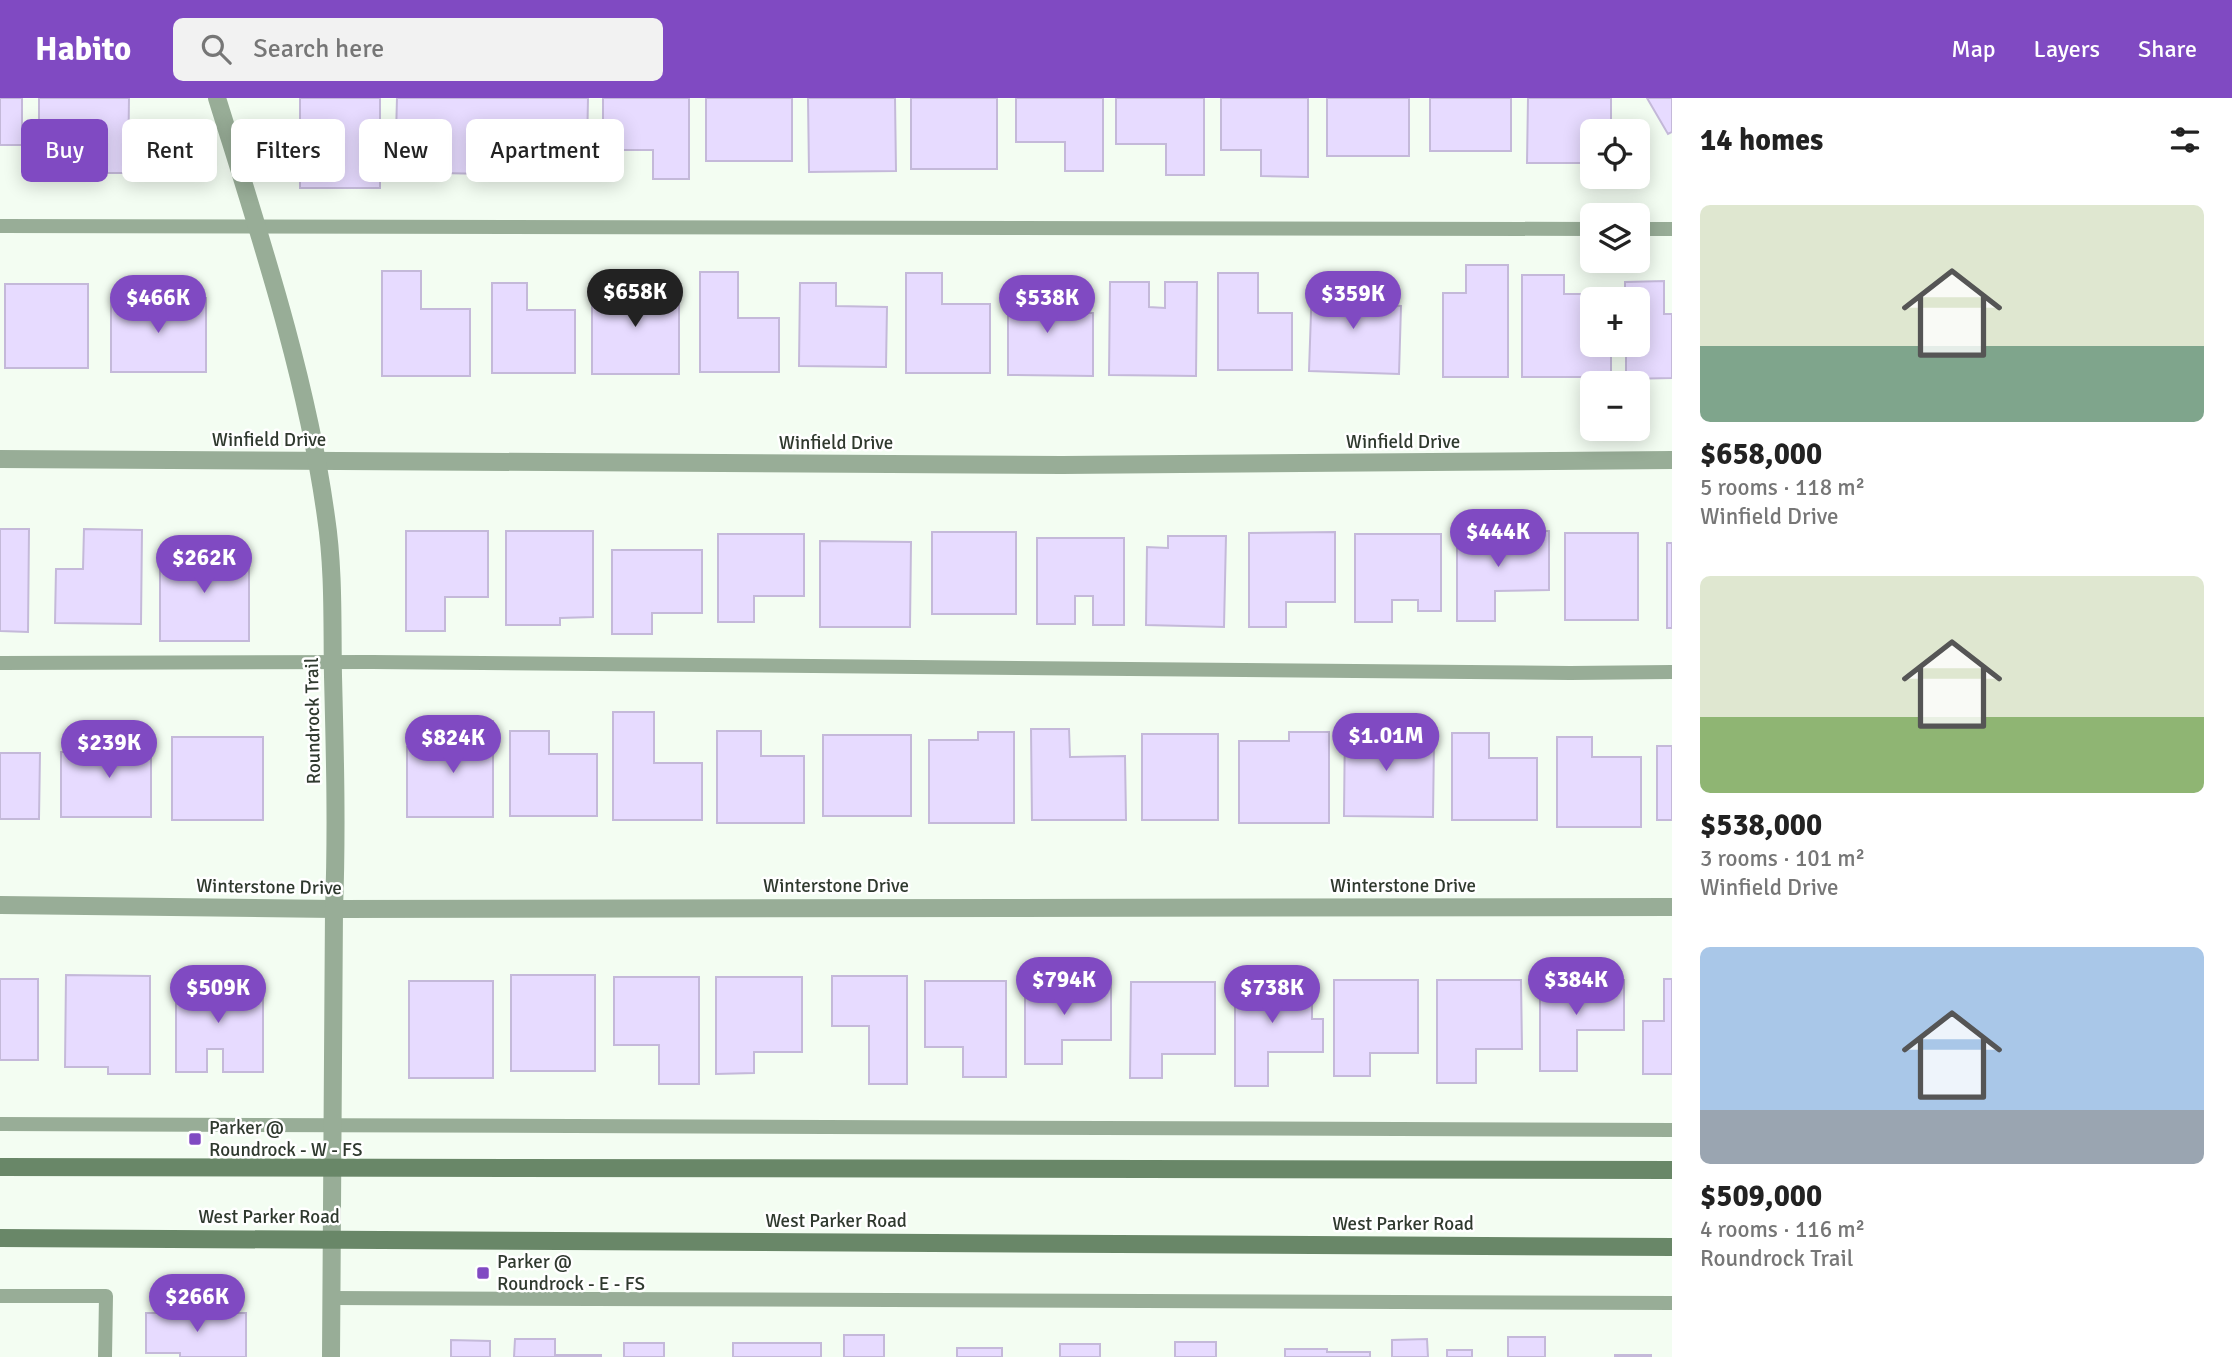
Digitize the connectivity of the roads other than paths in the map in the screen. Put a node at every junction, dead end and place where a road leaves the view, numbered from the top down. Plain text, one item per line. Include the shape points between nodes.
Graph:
1 (217, 98) edge
2 (0, 226) edge
3 (258, 228) junction
4 (1580, 229) edge
5 (1650, 229) edge
6 (1672, 229) edge
7 (0, 459) edge
8 (1672, 460) edge
9 (316, 461) junction
10 (333, 662) junction
11 (0, 663) edge
12 (1672, 672) edge
13 (0, 905) edge
14 (1672, 907) edge
15 (334, 909) junction
16 (0, 1124) edge
17 (333, 1125) junction
18 (1672, 1130) edge
19 (0, 1167) edge
20 (332, 1168) junction
21 (1672, 1171) edge
22 (0, 1238) edge
23 (332, 1238) junction
24 (1672, 1247) edge
25 (0, 1296) edge
26 (332, 1298) junction
27 (1672, 1303) edge
28 (105, 1357) edge
29 (331, 1357) edge

1 - 3 street, Roundrock Trail
2 - 3 lane
3 - 4 lane
3 - 9 street, Roundrock Trail
5 - 6 lane
7 - 9 street, Winfield Drive
8 - 9 street, Winfield Drive via 1062,465
9 - 10 street, Roundrock Trail via 327,519
10 - 11 lane
10 - 12 lane
10 - 15 street, Roundrock Trail
13 - 15 street, Winterstone Drive
14 - 15 street, Winterstone Drive
15 - 17 street, Roundrock Trail
16 - 17 lane
17 - 18 lane
17 - 20 street, Roundrock Trail
19 - 20 main road
20 - 21 main road
20 - 23 street, Roundrock Trail
22 - 23 main road, West Parker Road
23 - 24 main road, West Parker Road
23 - 26 street, Roundrock Trail
25 - 28 lane via 106,1296
26 - 27 lane
26 - 29 street, Roundrock Trail

